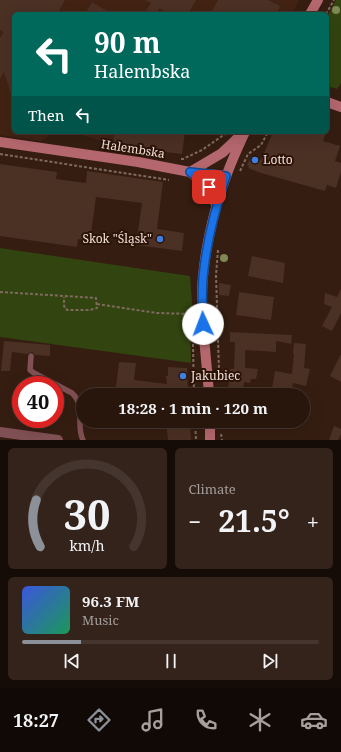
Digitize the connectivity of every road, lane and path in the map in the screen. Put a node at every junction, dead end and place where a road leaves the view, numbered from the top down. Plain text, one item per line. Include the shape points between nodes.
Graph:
1 (318, 0) edge
2 (334, 0) edge
3 (311, 12) edge
4 (327, 12) edge
5 (329, 103) edge
6 (341, 107) edge
7 (225, 134) edge
8 (242, 134) edge
9 (243, 134) edge
10 (267, 134) edge
11 (0, 142) edge
12 (0, 154) edge
13 (176, 158) dead end
14 (190, 172) junction
15 (226, 176) junction
16 (238, 177) dead end
17 (172, 180) dead end
18 (216, 208) junction
19 (219, 245) dead end
20 (0, 292) edge
21 (64, 297) junction
22 (97, 304) junction
23 (193, 314) dead end
24 (31, 356) dead end
25 (219, 373) dead end
26 (208, 388) edge
27 (195, 428) edge
28 (210, 428) edge
29 (0, 432) edge
30 (58, 440) edge
31 (83, 440) edge
32 (196, 440) edge
33 (210, 440) edge

1 - 3 street
2 - 4 path
5 - 6 street
7 - 13 path via 184,159
8 - 14 street via 222,153
9 - 15 street
10 - 16 path via 261,145 248,154
11 - 14 street, Halembska
12 - 17 path
14 - 15 street, Halembska
14 - 18 street, Halembska via 209,187 214,194
15 - 18 street
18 - 26 street via 203,284 203,324
19 - 25 path via 216,271
20 - 21 path
21 - 22 path via 96,298
21 - 22 path via 65,309 68,310 90,310 97,308
22 - 23 path via 157,313
24 - 31 lane via 30,370 77,397 80,403
27 - 32 path
28 - 33 street
29 - 30 street

